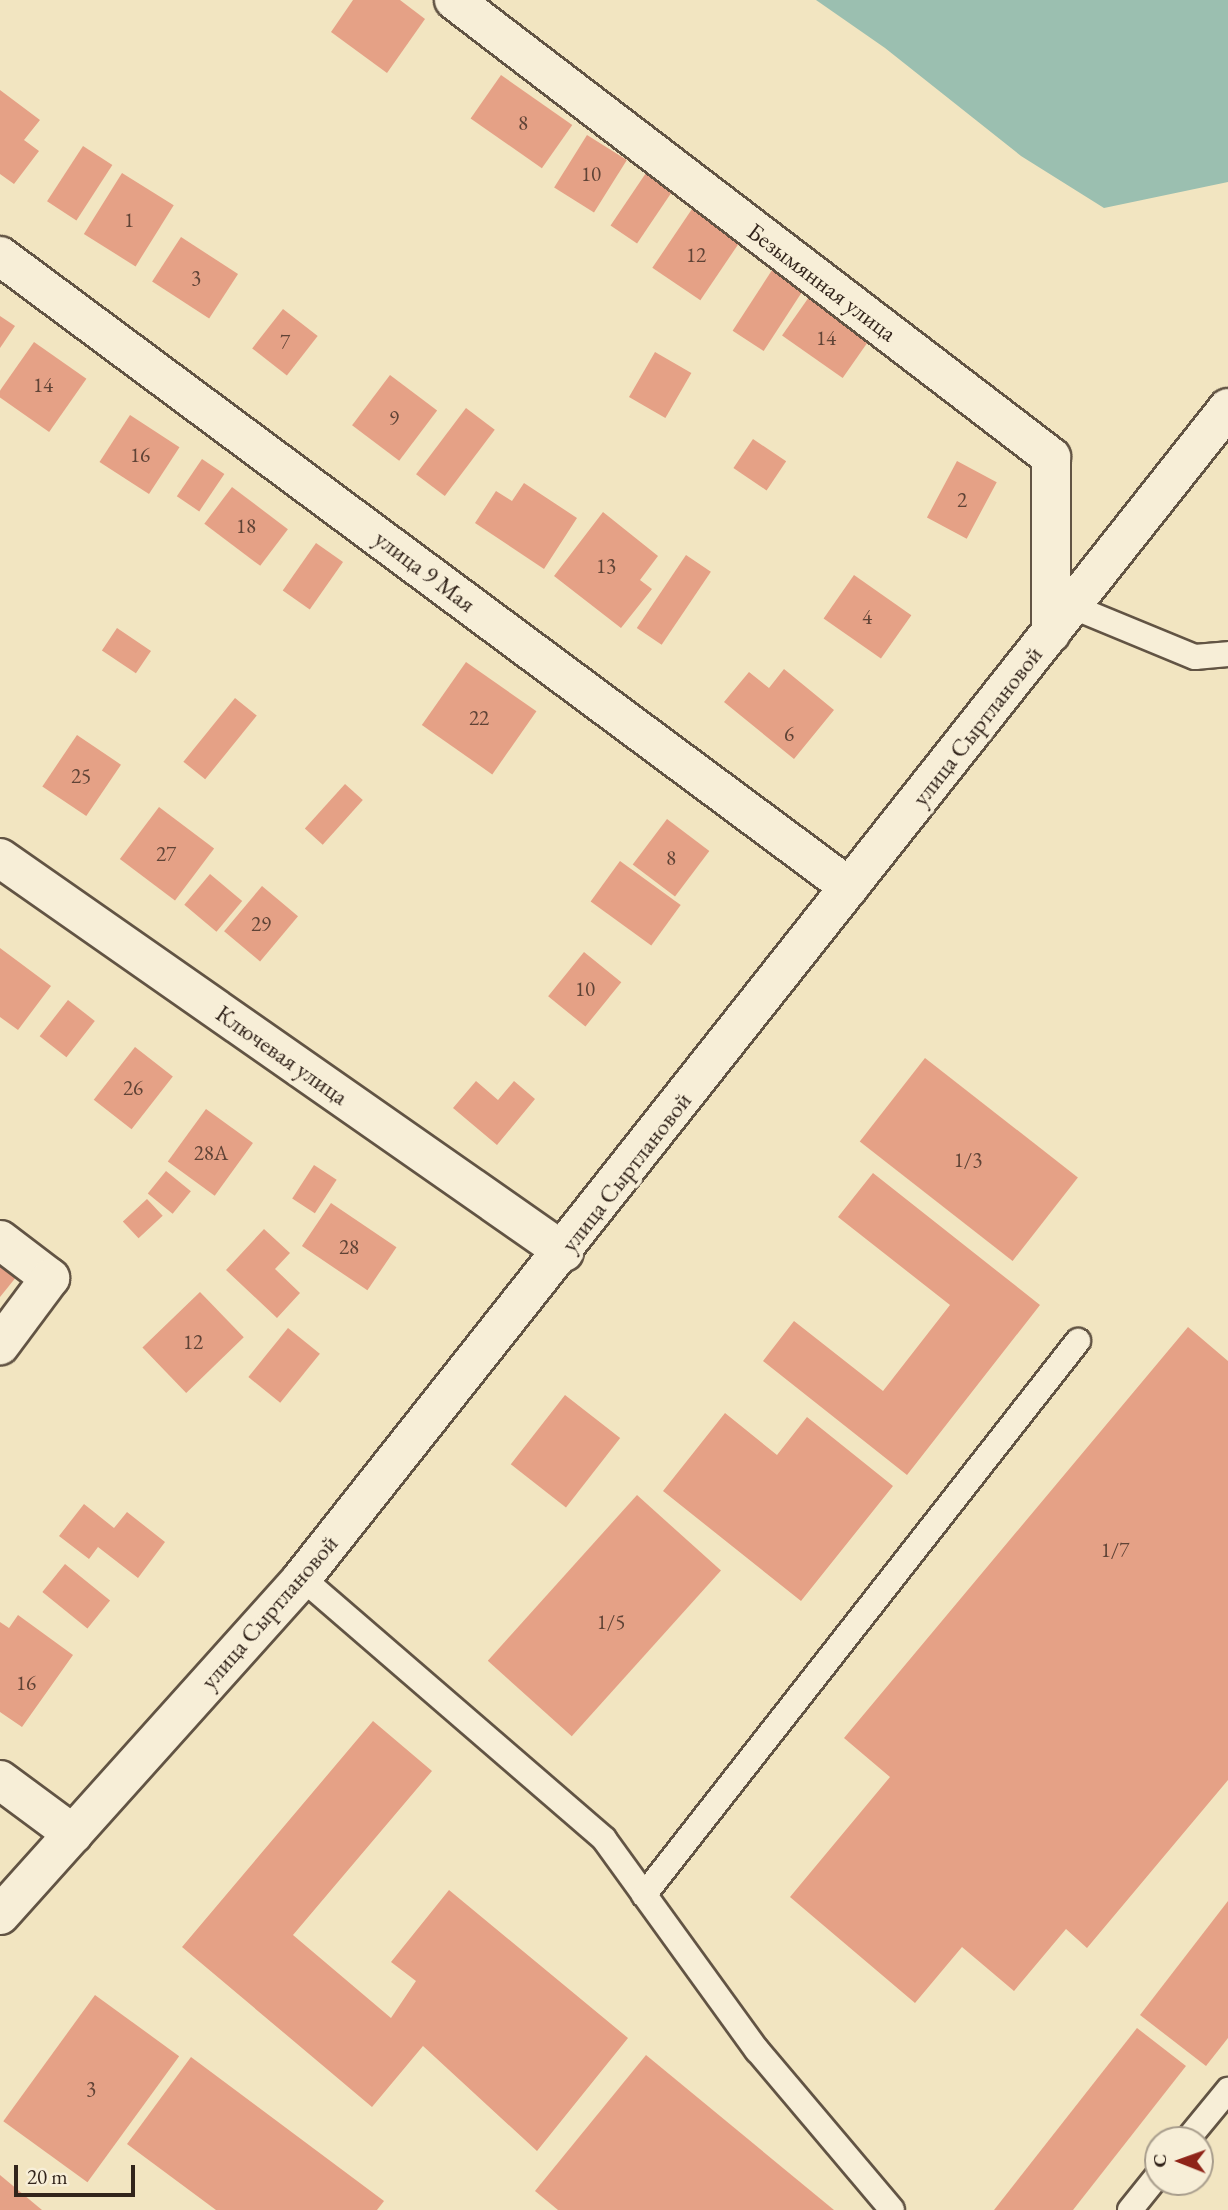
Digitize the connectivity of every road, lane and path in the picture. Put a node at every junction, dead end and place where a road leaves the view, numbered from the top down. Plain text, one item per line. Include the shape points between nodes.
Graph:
1 (454, 0) edge
2 (0, 256) edge
3 (1228, 408) edge
4 (1061, 619) junction
5 (1228, 653) edge
6 (0, 858) edge
7 (849, 887) junction
8 (0, 1240) edge
9 (564, 1252) junction
10 (1078, 1340) dead end
11 (0, 1345) edge
12 (302, 1578) junction
13 (0, 1780) edge
14 (73, 1834) junction
15 (644, 1895) junction
16 (0, 1915) edge
17 (1228, 2090) edge
18 (1198, 2126) edge
19 (1144, 2192) edge
20 (891, 2210) edge
21 (1129, 2210) edge

1 - 4 street, Безымянная улица via 1051,457
2 - 7 street, улица 9 Мая
3 - 4 street, улица Сыртлановой
4 - 5 lane via 1195,657
4 - 7 street, улица Сыртлановой
6 - 9 street, Ключевая улица
7 - 9 street, улица Сыртлановой
8 - 11 street via 50,1278
9 - 12 street, улица Сыртлановой
10 - 15 lane
12 - 14 street, улица Сыртлановой
12 - 15 lane via 604,1839
13 - 14 street
14 - 16 street, улица Сыртлановой
15 - 20 lane via 757,2050
17 - 18 lane
19 - 21 lane

